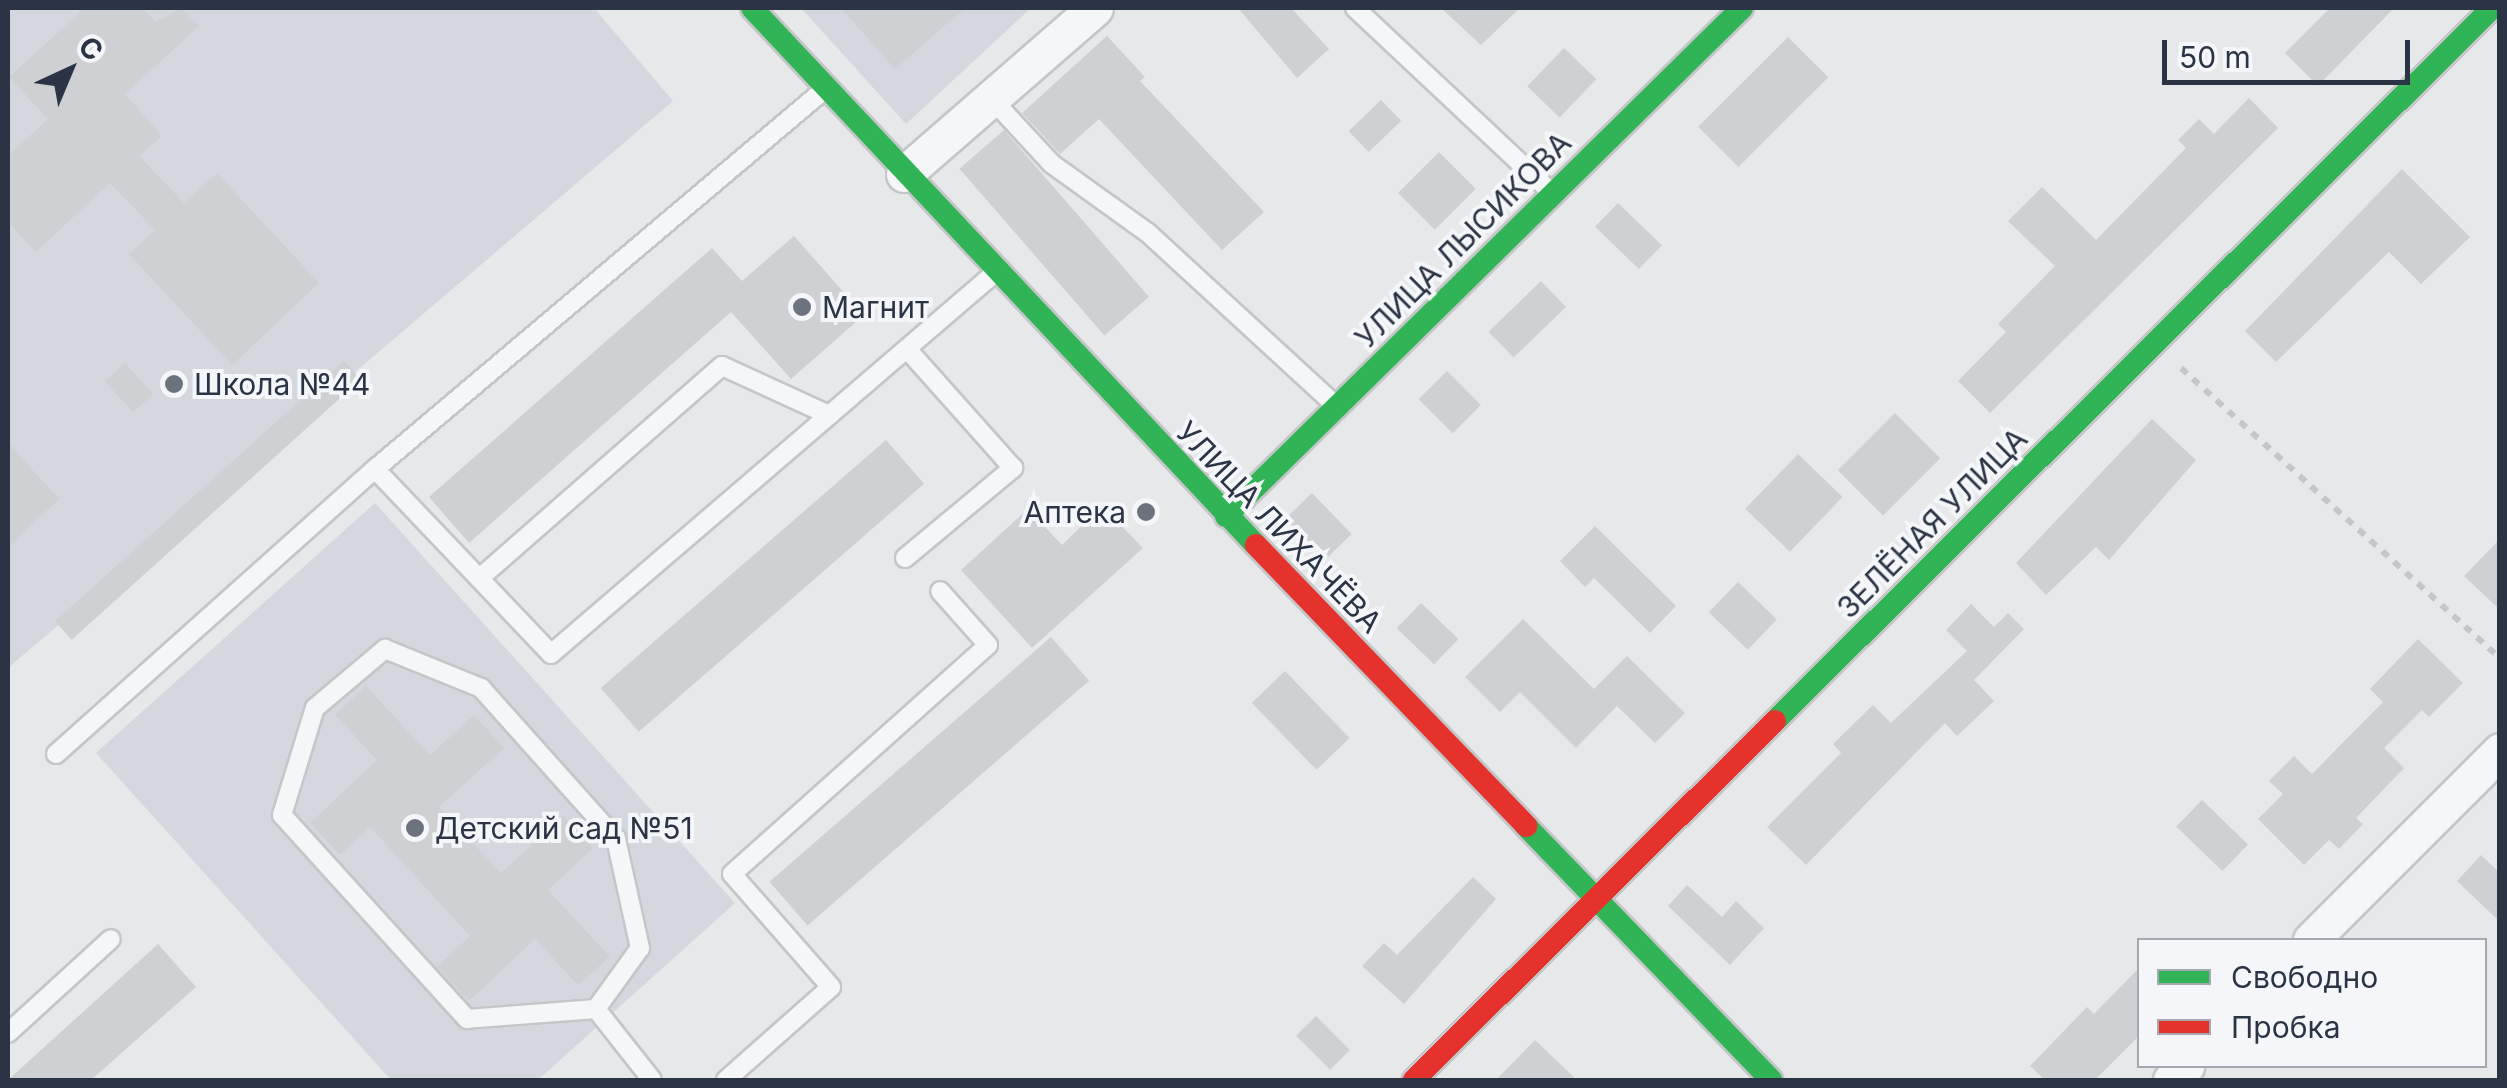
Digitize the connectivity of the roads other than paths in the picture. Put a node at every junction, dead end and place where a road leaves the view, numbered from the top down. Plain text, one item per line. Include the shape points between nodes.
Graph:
1 (752, 8) edge
2 (1095, 8) edge
3 (1355, 8) edge
4 (1742, 8) edge
5 (2492, 8) edge
6 (825, 89) junction
7 (991, 98) junction
8 (904, 174) junction
9 (1553, 194) junction
10 (995, 274) junction
11 (907, 348) junction
12 (1337, 406) junction
13 (830, 414) junction
14 (374, 469) junction
15 (1226, 516) junction
16 (904, 558) dead end
17 (482, 576) junction
18 (940, 591) dead end
19 (2500, 751) edge
20 (56, 754) dead end
21 (1596, 900) junction
22 (2313, 938) edge
23 (111, 939) dead end
24 (596, 1010) junction
25 (8, 1033) edge
26 (652, 1080) edge
27 (726, 1080) edge
28 (1414, 1080) edge
29 (1770, 1080) edge

1 - 6 street, УЛИЦА ЛИХАЧЁВА
2 - 7 street
3 - 9 lane
4 - 9 street, УЛИЦА ЛЫСИКОВА
5 - 21 street, ЗЕЛЁНАЯ УЛИЦА
6 - 8 street, УЛИЦА ЛИХАЧЁВА
6 - 14 lane
7 - 8 street
7 - 12 lane via 1052,164 1148,233
8 - 10 street, УЛИЦА ЛИХАЧЁВА
9 - 12 street, УЛИЦА ЛЫСИКОВА
10 - 11 lane
10 - 15 street, УЛИЦА ЛИХАЧЁВА
11 - 13 lane
11 - 16 lane via 1014,468
12 - 15 street, УЛИЦА ЛЫСИКОВА
13 - 17 lane via 722,366
13 - 17 lane via 551,654
14 - 17 lane
14 - 20 lane
15 - 21 street, УЛИЦА ЛИХАЧЁВА
18 - 27 lane via 988,645 732,874 831,987
19 - 22 street
21 - 28 street, ЗЕЛЁНАЯ УЛИЦА
21 - 29 street, УЛИЦА ЛИХАЧЁВА
23 - 25 lane
24 - 24 lane via 640,948 616,840 481,688 385,649 315,708 282,816 467,1019
24 - 26 lane

